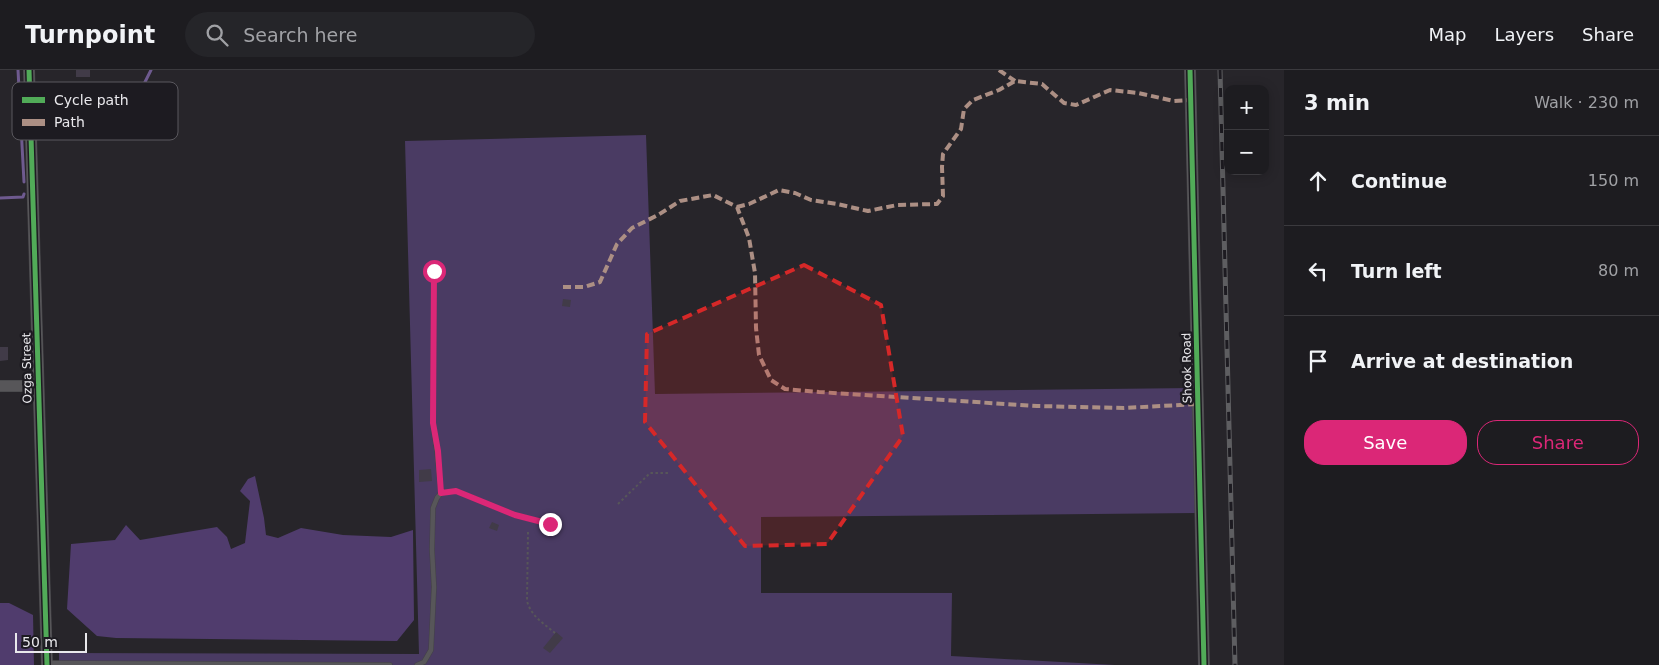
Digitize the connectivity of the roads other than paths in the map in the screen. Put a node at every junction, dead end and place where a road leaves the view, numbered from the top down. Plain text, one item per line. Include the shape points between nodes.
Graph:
1 (1190, 70) edge
2 (31, 140) edge
3 (434, 271) dead end
4 (0, 386) edge
5 (38, 386) junction
6 (441, 493) junction
7 (550, 524) dead end
8 (47, 664) edge
9 (390, 665) edge
10 (417, 665) edge
11 (1204, 665) edge

1 - 11 street, Shook Road
2 - 5 street, Ozga Street
3 - 6 lane via 433,423
4 - 5 street
5 - 8 street, Ozga Street
6 - 7 lane via 456,491 515,515
6 - 10 lane via 433,508 431,650 424,662
8 - 9 lane

